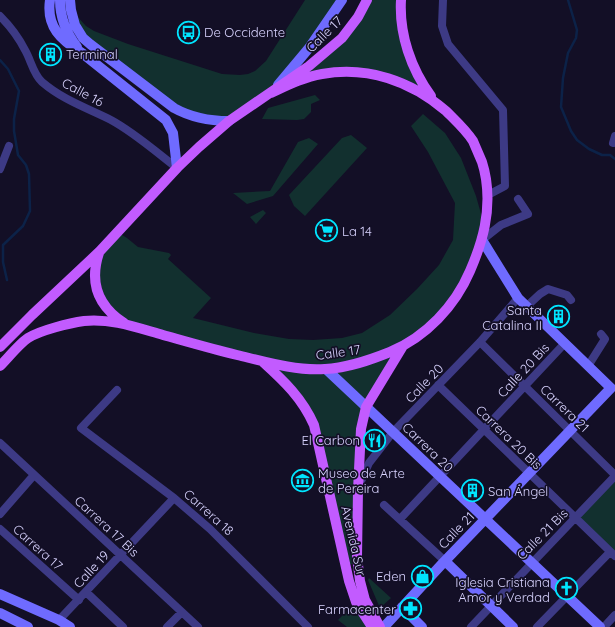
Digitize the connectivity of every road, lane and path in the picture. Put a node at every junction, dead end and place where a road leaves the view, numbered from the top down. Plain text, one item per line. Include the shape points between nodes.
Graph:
1 (50, 0) edge
2 (60, 0) edge
3 (70, 0) edge
4 (342, 0) edge
5 (367, 0) edge
6 (401, 0) edge
7 (443, 0) edge
8 (0, 16) edge
9 (82, 53) junction
10 (272, 93) junction
11 (434, 101) junction
12 (229, 122) junction
13 (10, 146) dead end
14 (177, 168) junction
15 (0, 169) edge
16 (488, 195) junction
17 (518, 199) dead end
18 (482, 240) junction
19 (100, 251) junction
20 (518, 298) junction
21 (571, 300) dead end
22 (527, 306) junction
23 (126, 324) junction
24 (601, 334) dead end
25 (480, 342) junction
26 (565, 343) junction
27 (403, 346) junction
28 (0, 347) edge
29 (262, 362) junction
30 (0, 366) edge
31 (588, 366) junction
32 (326, 369) junction
33 (438, 385) junction
34 (524, 385) junction
35 (614, 387) edge
36 (117, 390) dead end
37 (366, 406) junction
38 (484, 430) junction
39 (571, 430) junction
40 (393, 432) junction
41 (0, 443) edge
42 (529, 474) junction
43 (34, 475) junction
44 (439, 476) junction
45 (615, 476) edge
46 (358, 490) junction
47 (174, 498) junction
48 (384, 505) dead end
49 (0, 514) edge
50 (575, 518) junction
51 (400, 519) junction
52 (485, 519) junction
53 (0, 529) edge
54 (613, 554) edge
55 (120, 555) junction
56 (445, 561) junction
57 (531, 562) junction
58 (86, 592) junction
59 (0, 594) edge
60 (567, 596) junction
61 (78, 600) junction
62 (490, 606) junction
63 (402, 607) junction
64 (182, 612) junction
65 (0, 613) edge
66 (615, 615) edge
67 (59, 620) junction
68 (386, 624) edge
69 (28, 627) edge
70 (70, 627) edge
71 (123, 627) edge
72 (167, 627) edge
73 (198, 627) edge
74 (308, 627) edge
75 (372, 627) edge
76 (380, 627) edge
77 (422, 627) edge
78 (470, 627) edge
79 (513, 627) edge
80 (537, 627) edge
81 (600, 627) edge
82 (604, 627) edge

1 - 9 main road via 50,19 57,32 67,44
2 - 9 main road via 60,9 71,40
3 - 12 main road via 72,18 78,31 116,64 184,114 211,121
4 - 10 main road, Calle 17 via 309,48
5 - 10 main road, Calle 17 via 342,38
6 - 11 main road, Calle 17 via 406,45 420,80
7 - 16 street via 442,26 448,44 503,110 506,186
8 - 14 street, Calle 16 via 25,49 39,79 65,99 129,131
9 - 14 main road via 166,120 173,133
10 - 11 main road, Calle 17 via 320,74 368,72 391,78
10 - 12 main road, Calle 17
11 - 16 main road, Calle 17 via 454,119 472,141 484,167
12 - 14 main road, Calle 17
13 - 15 street
14 - 19 main road, Calle 17
16 - 18 main road, Calle 17
17 - 18 street via 528,214 501,225
18 - 20 main road
18 - 27 main road, Calle 17 via 468,277 441,316 419,336
19 - 23 main road via 95,279 98,293 104,306
19 - 28 main road, Calle 17
20 - 22 main road
20 - 25 street, Calle 20
21 - 22 street via 567,295 548,289
22 - 26 main road
23 - 29 main road, Calle 17
23 - 30 main road, Calle 17 via 86,321 56,326 28,338
24 - 31 street via 605,339
25 - 33 street, Calle 20
25 - 34 street, Carrera 21
26 - 31 main road
26 - 34 street, Calle 20 Bis
27 - 32 main road, Calle 17 via 367,361
27 - 37 main road, Avenida Sur
29 - 32 main road, Calle 17 via 302,369
29 - 75 main road, Avenida Sur via 290,388 308,411 314,425 349,581 356,602
31 - 35 main road
32 - 37 main road, Carrera 20
33 - 38 street, Carrera 20 Bis
33 - 40 street, Calle 20
34 - 38 street, Calle 20 Bis
34 - 39 street, Carrera 21
35 - 39 main road, Calle 21
36 - 47 street, Carrera 18 via 81,428
37 - 40 main road, Carrera 20
37 - 46 main road, Avenida Sur via 361,429
38 - 42 street, Carrera 20 Bis
38 - 44 street, Calle 20 Bis
39 - 42 main road, Calle 21
39 - 45 street, Carrera 21
40 - 44 main road, Carrera 20
40 - 46 street, Calle 20 via 369,462
41 - 43 street, Carrera 17 Bis
42 - 50 street, Carrera 20 Bis
42 - 52 main road, Calle 21
43 - 49 street
43 - 55 street, Carrera 17 Bis
44 - 51 street, Calle 20 Bis
44 - 52 main road, Carrera 20
45 - 50 street, Calle 21 Bis
46 - 76 main road, Avenida Sur via 357,557 360,581 365,600
47 - 55 street, Calle 19
47 - 74 street, Carrera 18 via 210,529
48 - 51 street
50 - 54 street, Carrera 20 Bis
50 - 57 street, Calle 21 Bis
51 - 56 street
52 - 56 main road, Calle 21
52 - 57 main road, Carrera 20
53 - 61 street, Carrera 17
54 - 60 street
55 - 58 street, Calle 19
55 - 64 street, Carrera 17 Bis
56 - 62 main road
56 - 63 main road, Calle 21
57 - 60 main road, Carrera 20
57 - 62 street, Calle 21 Bis
58 - 61 street, Calle 19
58 - 71 street
59 - 67 main road
60 - 80 street
60 - 81 main road, Carrera 20
61 - 67 street, Calle 19
62 - 78 street, Calle 21 Bis
62 - 79 main road
63 - 68 main road, Calle 21
63 - 77 main road
64 - 72 street
64 - 73 street, Carrera 17 Bis
65 - 69 main road
66 - 82 street
67 - 70 main road

